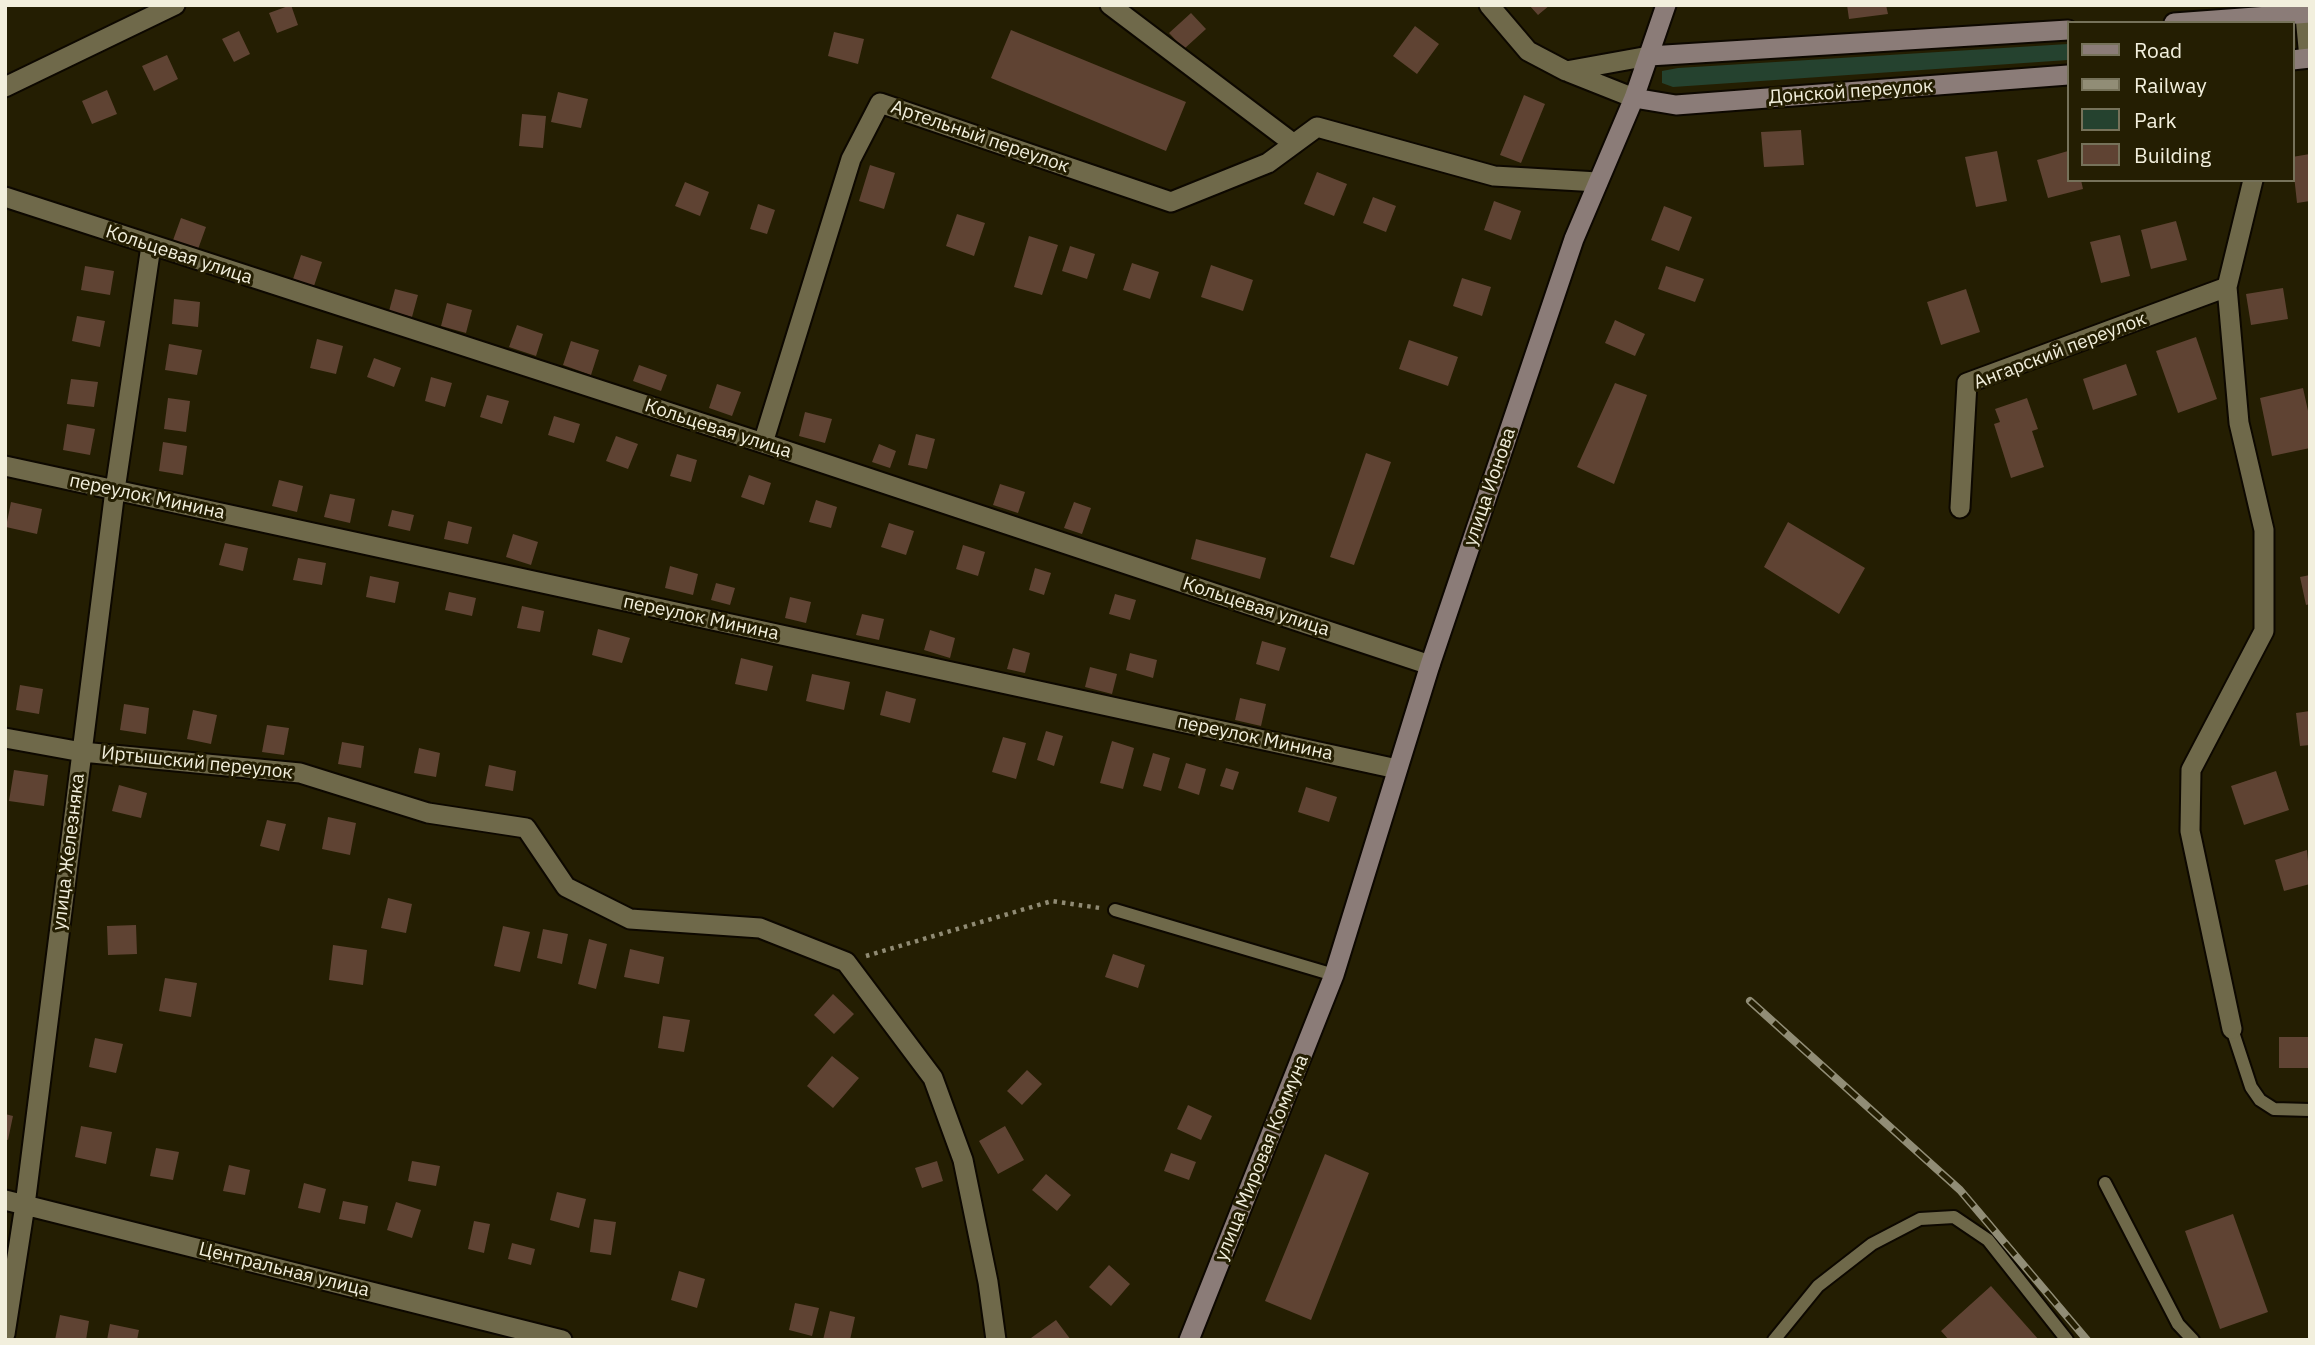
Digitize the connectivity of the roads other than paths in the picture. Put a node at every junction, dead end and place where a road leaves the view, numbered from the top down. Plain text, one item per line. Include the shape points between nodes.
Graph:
1 (175, 5) edge
2 (1110, 5) edge
3 (1489, 5) edge
4 (1666, 5) edge
5 (2306, 11) edge
6 (2261, 20) edge
7 (2232, 21) edge
8 (2066, 30) edge
9 (1649, 56) junction
10 (2309, 58) edge
11 (1566, 71) junction
12 (2066, 75) edge
13 (5, 87) edge
14 (1634, 97) junction
15 (1294, 144) junction
16 (1598, 182) junction
17 (2253, 182) edge
18 (5, 198) edge
19 (151, 246) junction
20 (2227, 287) junction
21 (763, 443) junction
22 (5, 466) edge
23 (115, 490) junction
24 (1960, 508) dead end
25 (1430, 665) junction
26 (5, 738) edge
27 (82, 752) junction
28 (1397, 769) junction
29 (1115, 910) road end
30 (1334, 975) junction
31 (2232, 1029) joint
32 (2310, 1110) edge
33 (2105, 1183) dead end
34 (5, 1200) edge
35 (25, 1205) junction
36 (5, 1334) edge
37 (562, 1340) edge
38 (996, 1340) edge
39 (1189, 1340) edge
40 (1774, 1340) edge
41 (2067, 1340) edge
42 (2193, 1340) edge

1 - 13 street
2 - 15 street
3 - 11 street via 1528,51
4 - 9 main road, улица Ионова
5 - 6 main road
5 - 10 street
6 - 7 main road
8 - 9 main road
9 - 11 street
9 - 14 main road, улица Ионова
11 - 14 street
12 - 14 main road, Донской переулок via 1676,105
14 - 16 main road, улица Ионова
15 - 16 street, Артельный переулок via 1317,127 1494,176
15 - 21 street, Артельный переулок via 1268,163 1171,202 880,103 851,159
16 - 25 main road, улица Ионова via 1574,239
17 - 20 street
18 - 19 street, Кольцевая улица
19 - 21 street, Кольцевая улица
19 - 23 street, улица Железняка
20 - 24 street, Ангарский переулок via 1967,383
20 - 31 street via 2239,423 2264,530 2264,631 2191,770 2190,831
21 - 25 street, Кольцевая улица
22 - 23 street, переулок Минина
23 - 27 street, улица Железняка
23 - 28 street, переулок Минина
25 - 28 main road, улица Ионова
26 - 27 street, Иртышский переулок
27 - 35 street, улица Железняка
27 - 38 street, Иртышский переулок via 300,773 428,813 526,828 566,887 630,919 760,928 846,962 933,1078 963,1160
28 - 30 main road, улица Ионова
29 - 30 lane
30 - 39 main road, улица Мировая Коммуна
31 - 32 lane via 2251,1087 2260,1100 2274,1109
33 - 42 lane via 2178,1324
34 - 35 street, Центральная улица
35 - 36 street, улица Железняка
35 - 37 street, Центральная улица
40 - 41 lane via 1818,1286 1872,1244 1920,1219 1954,1217 1988,1240

